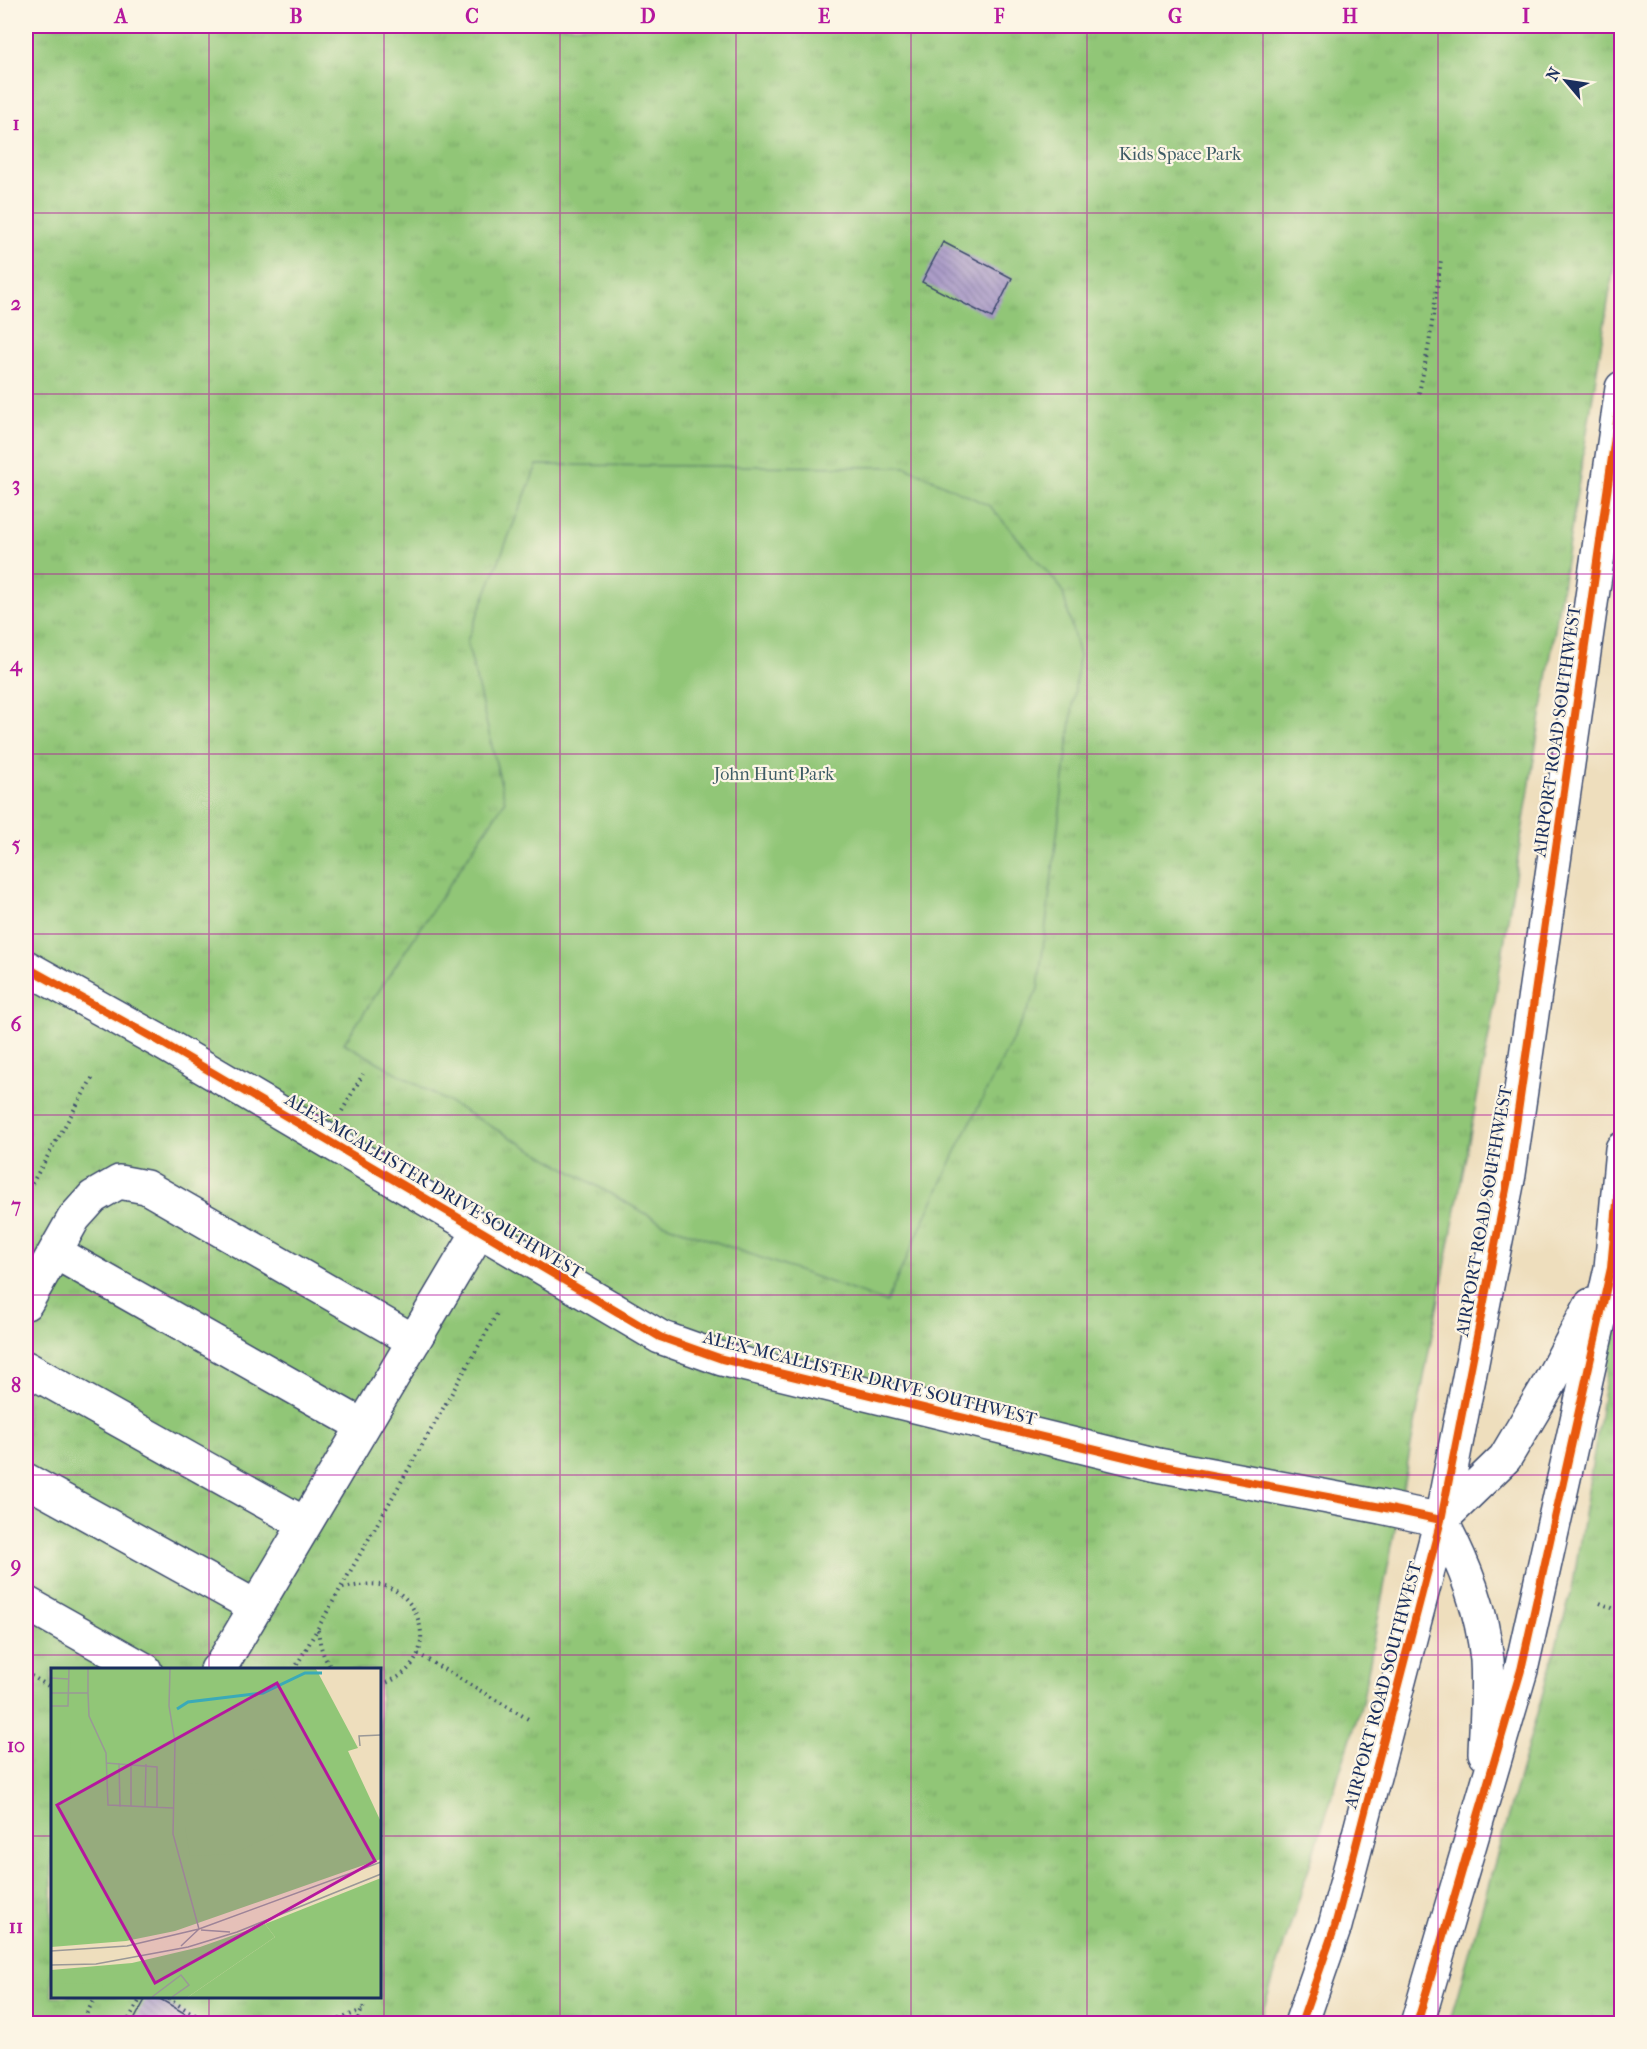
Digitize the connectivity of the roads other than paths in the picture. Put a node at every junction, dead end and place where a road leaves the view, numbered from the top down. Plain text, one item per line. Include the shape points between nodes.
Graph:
1 (1622, 388) edge
2 (26, 967) edge
3 (1622, 1149) edge
4 (479, 1230) junction
5 (55, 1252) junction
6 (1611, 1268) junction
7 (26, 1302) edge
8 (414, 1341) junction
9 (26, 1368) edge
10 (363, 1426) junction
11 (26, 1480) edge
12 (1441, 1520) junction
13 (305, 1524) junction
14 (26, 1603) edge
15 (256, 1607) junction
16 (141, 1668) edge
17 (219, 1668) edge
18 (1484, 1795) junction
19 (1300, 2024) edge
20 (1417, 2024) edge

1 - 12 street, AIRPORT ROAD SOUTHWEST via 1509,1174
2 - 4 street, ALEX MCALLISTER DRIVE SOUTHWEST via 170,1047
3 - 6 street
4 - 8 street
4 - 12 street, ALEX MCALLISTER DRIVE SOUTHWEST via 660,1337 722,1359 1158,1465
5 - 7 street
5 - 8 street via 74,1218 93,1197 119,1182 146,1186
5 - 10 street
6 - 12 street via 1505,1458
6 - 18 street via 1521,1670
8 - 10 street
9 - 13 street
10 - 13 street
11 - 15 street
12 - 18 street via 1462,1559 1479,1608 1487,1662
12 - 19 street, AIRPORT ROAD SOUTHWEST via 1335,1926
13 - 15 street
14 - 16 street
15 - 17 street
18 - 20 street

